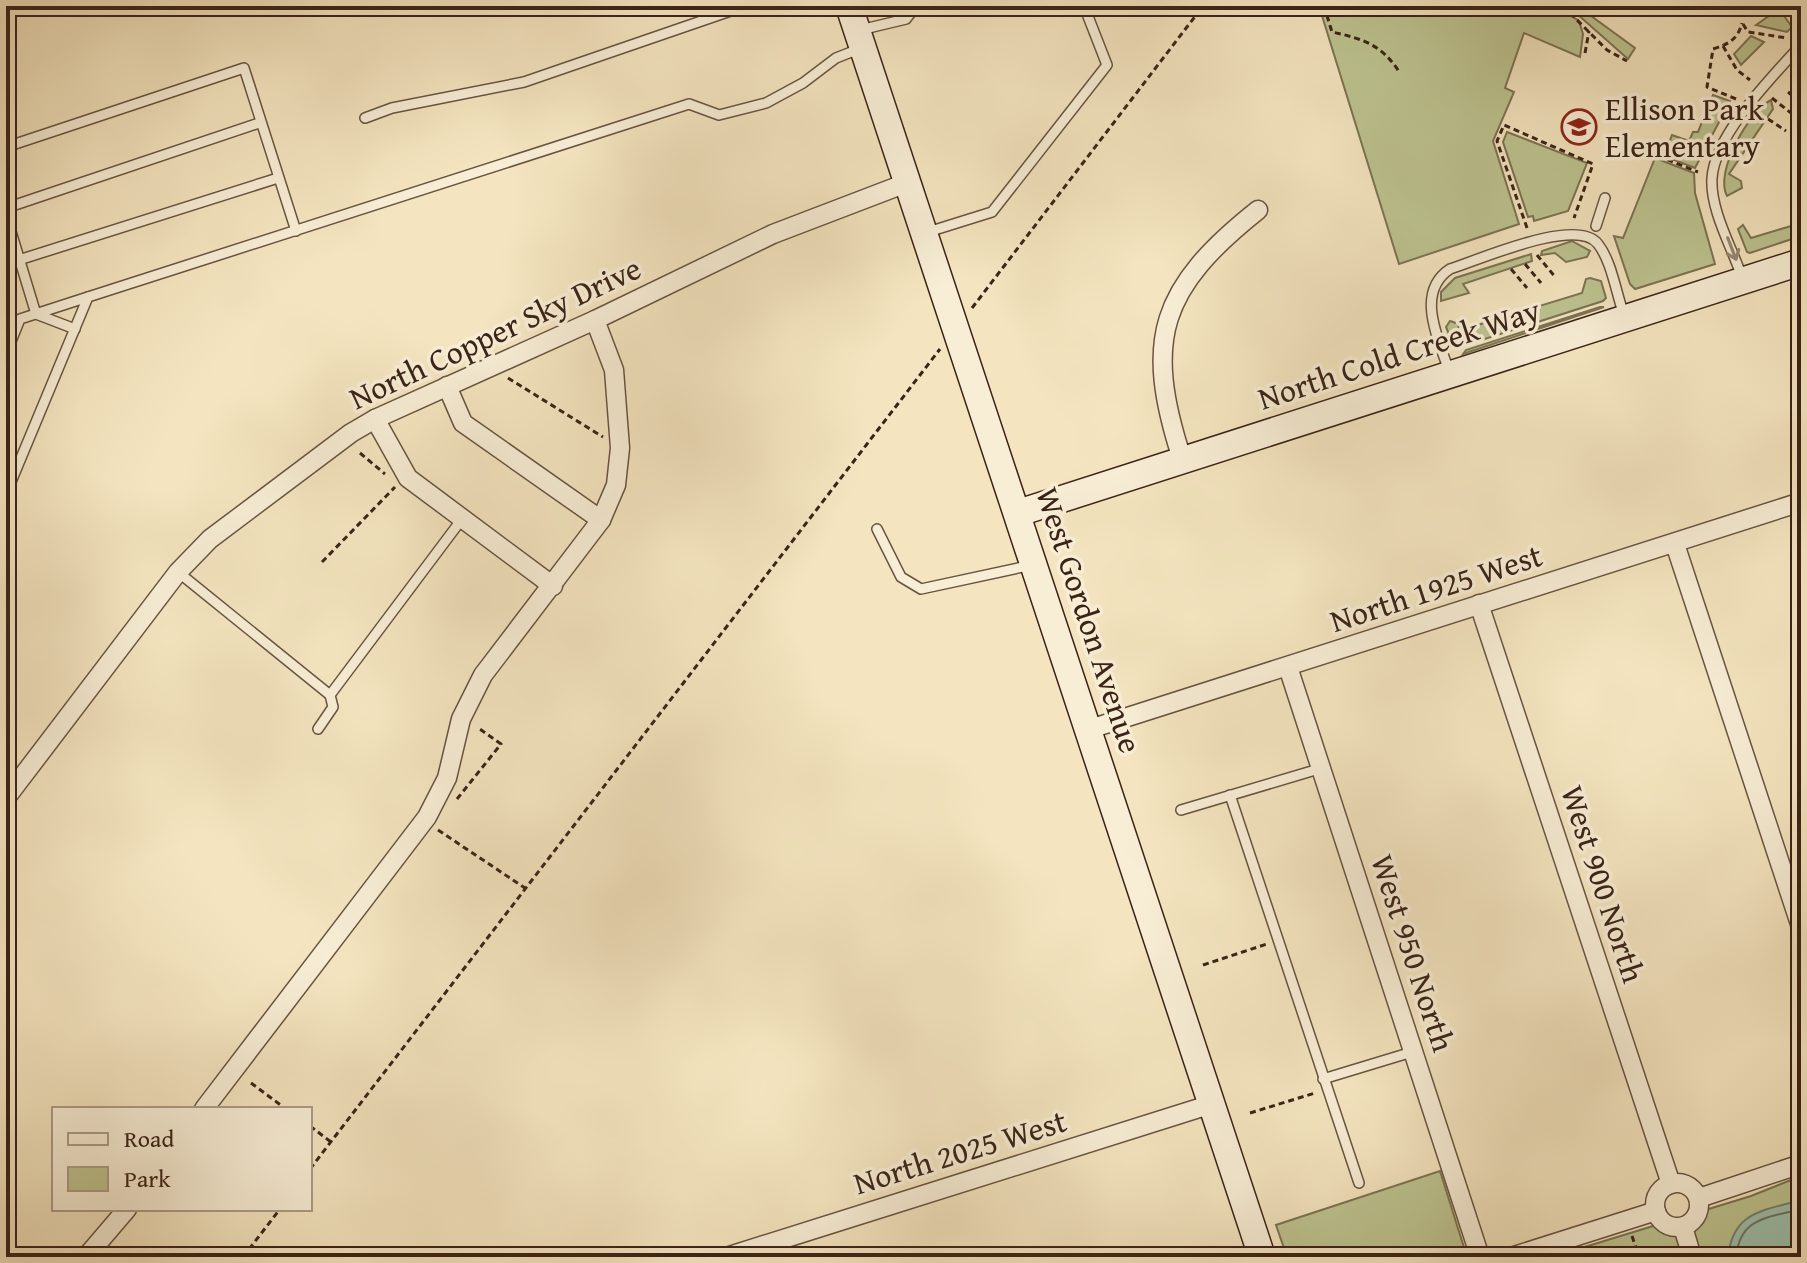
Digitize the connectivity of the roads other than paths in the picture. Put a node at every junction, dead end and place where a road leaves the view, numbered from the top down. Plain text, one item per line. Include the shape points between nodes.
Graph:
1 (745, 6) edge
2 (849, 6) edge
3 (916, 6) edge
4 (1084, 6) edge
5 (860, 40) junction
6 (1801, 45) edge
7 (365, 118) dead end
8 (259, 123) junction
9 (6, 147) edge
10 (278, 178) junction
11 (909, 182) junction
12 (1605, 198) dead end
13 (6, 208) edge
14 (1258, 210) dead end
15 (6, 215) edge
16 (1596, 226) dead end
17 (296, 231) junction
18 (925, 233) junction
19 (20, 260) junction
20 (1801, 262) edge
21 (6, 264) edge
22 (1743, 281) junction
23 (88, 297) junction
24 (36, 314) junction
25 (1625, 318) junction
26 (595, 320) junction
27 (75, 329) junction
28 (6, 354) edge
29 (1450, 375) junction
30 (447, 386) junction
31 (375, 419) junction
32 (1182, 459) junction
33 (6, 494) edge
34 (1801, 502) edge
35 (1018, 513) junction
36 (462, 519) junction
37 (601, 520) junction
38 (877, 529) dead end
39 (1675, 544) junction
40 (1035, 564) junction
41 (178, 572) junction
42 (553, 586) junction
43 (1479, 604) junction
44 (1288, 667) junction
45 (330, 695) junction
46 (318, 729) dead end
47 (1090, 729) junction
48 (1322, 768) junction
49 (1230, 795) junction
50 (6, 798) edge
51 (1181, 810) dead end
52 (1801, 927) edge
53 (1412, 1052) junction
54 (1323, 1079) junction
55 (1212, 1104) junction
56 (206, 1107) edge
57 (1801, 1164) edge
58 (1359, 1183) dead end
59 (1671, 1184) junction
60 (1699, 1198) junction
61 (125, 1211) edge
62 (1656, 1211) junction
63 (1683, 1227) junction
64 (86, 1257) edge
65 (726, 1257) edge
66 (1262, 1257) edge
67 (1480, 1257) edge
68 (1511, 1257) edge
69 (1692, 1257) edge

1 - 7 lane via 524,82
2 - 5 main road, West Gordon Avenue
3 - 5 lane via 906,19
4 - 18 lane via 1107,65 992,212
5 - 11 main road, West Gordon Avenue
5 - 17 lane via 766,103 719,115 689,104
6 -> 22 lane via 1761,89 1719,153 1712,180
8 - 9 lane via 244,68
8 - 10 lane
8 - 13 lane
10 - 17 lane
10 - 19 lane
11 - 18 main road, West Gordon Avenue
11 - 26 street, North Copper Sky Drive via 773,234
12 - 16 lane
14 - 32 street via 1220,240 1181,286 1161,339 1164,400
15 - 19 lane
17 - 23 lane
18 - 35 main road, West Gordon Avenue
19 - 21 lane
19 - 24 lane
20 - 22 main road, North Cold Creek Way
22 - 25 main road, North Cold Creek Way
23 - 24 lane
23 - 27 lane
24 - 27 lane
24 - 28 lane via 20,319
25 - 29 main road, North Cold Creek Way
25 - 29 lane via 1598,244 1586,234 1532,242 1450,269 1431,288 1429,301
26 - 30 street, North Copper Sky Drive
26 - 37 street via 614,370 620,448 616,485
27 - 33 lane
29 - 32 main road, North Cold Creek Way
30 - 31 street, North Copper Sky Drive
30 - 37 street via 463,423
31 - 36 street via 408,478
31 - 41 street, North Copper Sky Drive via 210,539
32 - 35 main road, North Cold Creek Way
34 - 39 street, North 1925 West
35 - 40 main road, West Gordon Avenue
36 - 42 street
36 - 45 lane
37 - 42 street
38 - 40 lane via 901,577 921,589
39 - 43 street, North 1925 West
39 - 52 street
40 - 47 main road, West Gordon Avenue
41 - 45 lane
41 - 50 street, North Copper Sky Drive
42 - 56 street via 483,675 461,719 447,778 427,817
43 - 44 street, North 1925 West
43 - 59 street, West 900 North
44 - 47 street, North 1925 West
44 - 48 street, West 950 North
45 - 46 lane via 333,707
47 - 55 main road, West Gordon Avenue
48 - 49 lane
48 - 53 street, West 950 North
49 - 51 lane
49 - 54 lane
53 - 54 lane
53 - 67 street, West 950 North
54 - 58 lane
55 - 65 street, North 2025 West
55 - 66 main road, West Gordon Avenue
57 - 60 street
59 - 60 street via 1684,1184
59 - 62 street via 1658,1194
60 - 63 street via 1698,1215
61 - 64 street
62 - 63 street via 1667,1225
62 - 68 street
63 - 69 street

